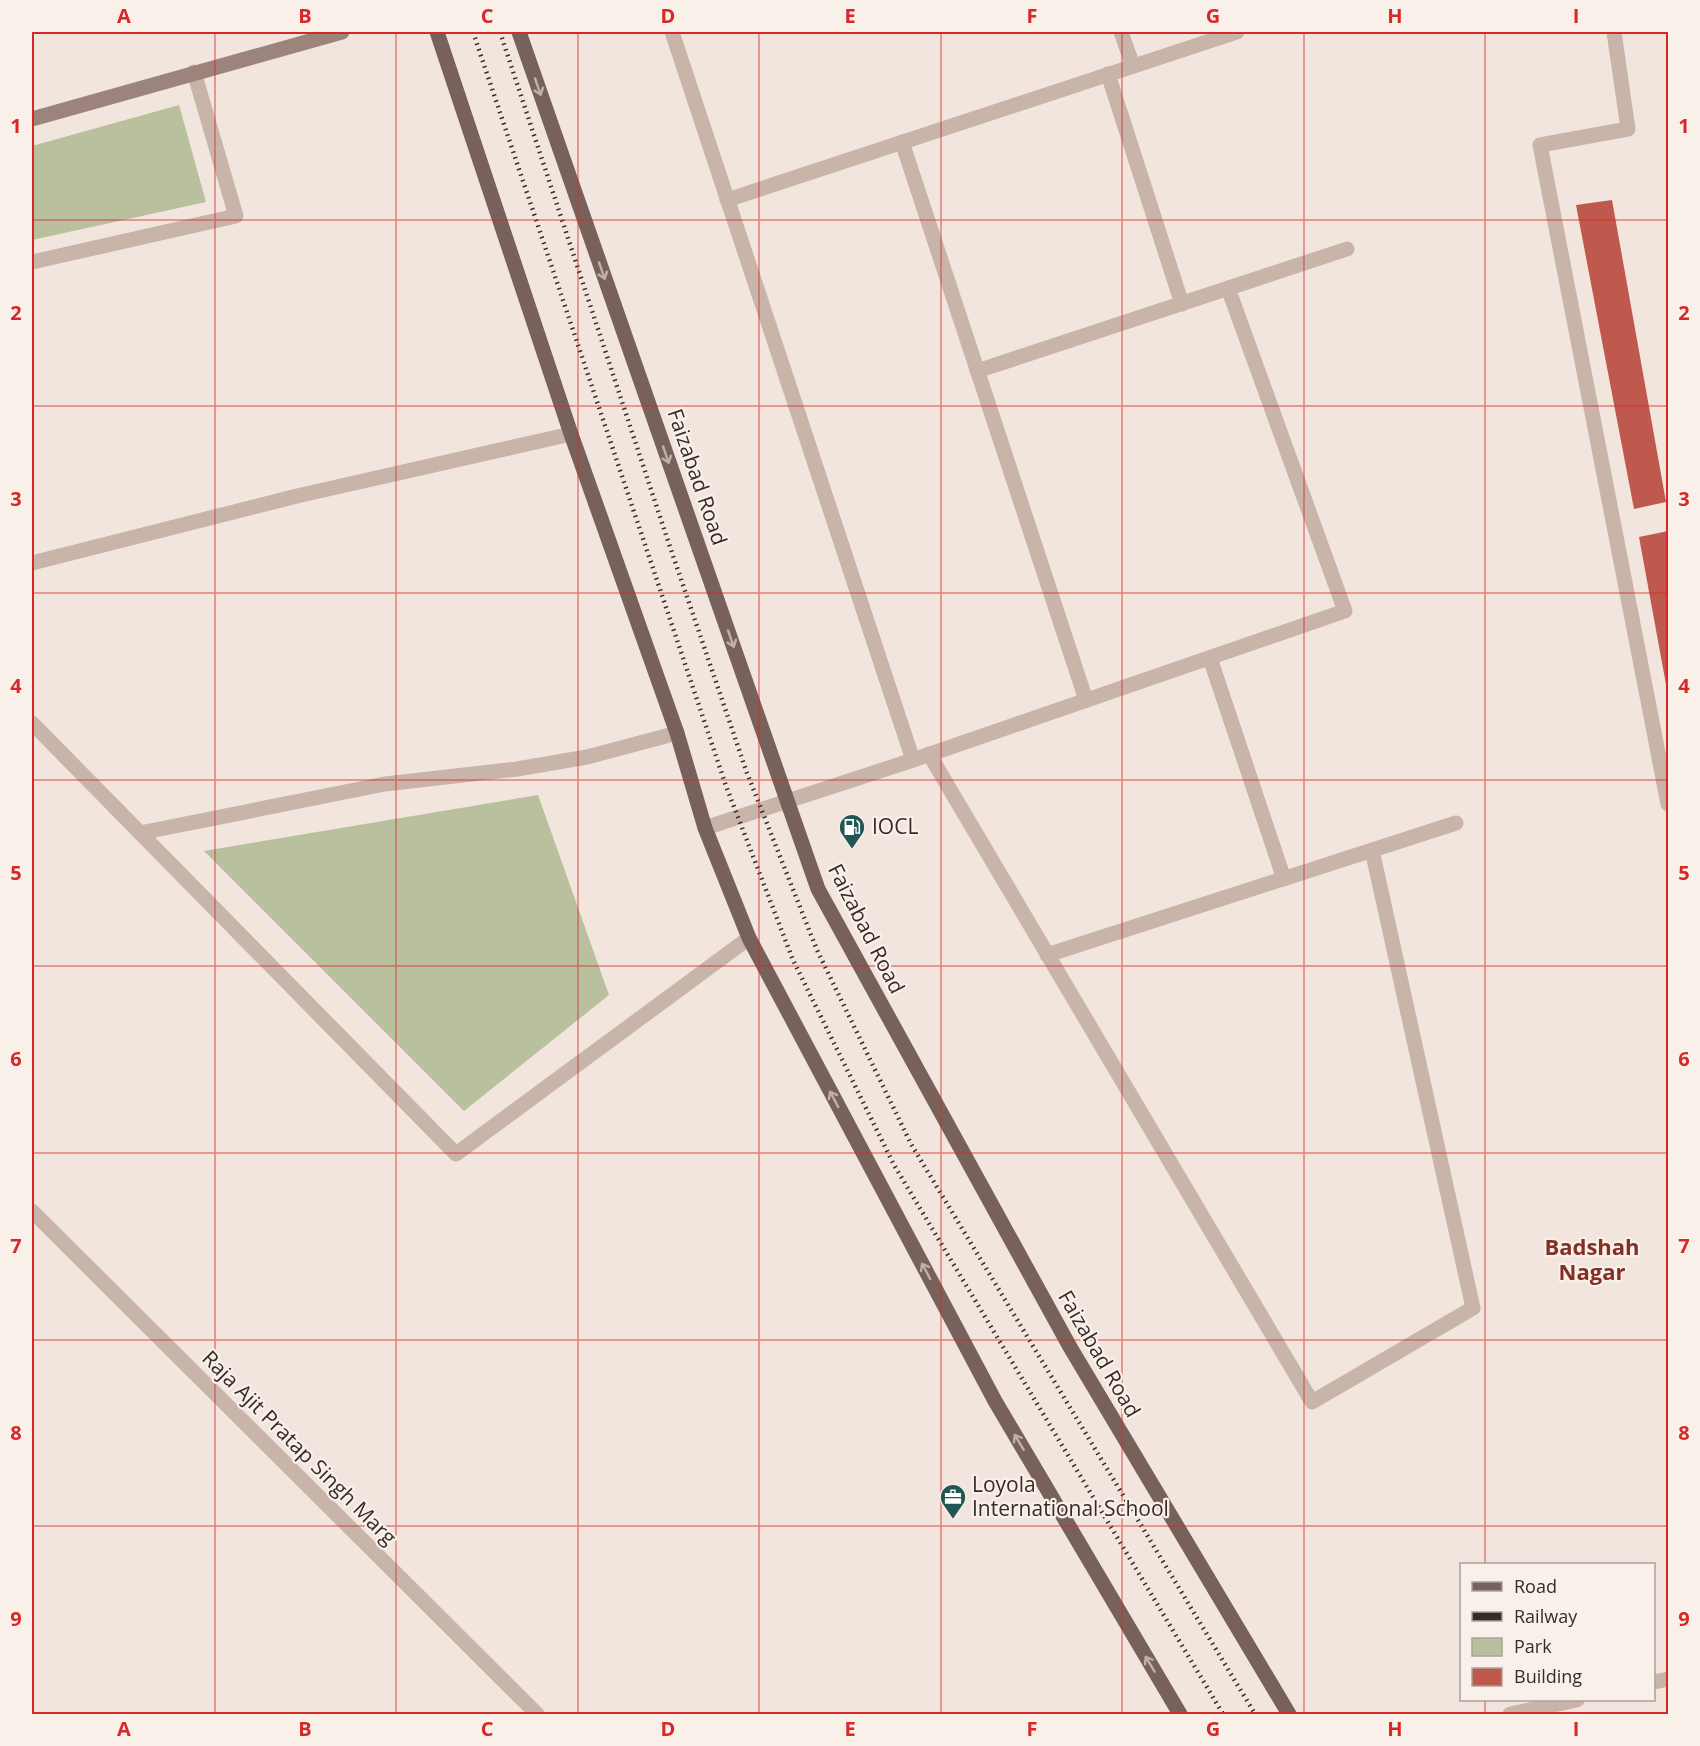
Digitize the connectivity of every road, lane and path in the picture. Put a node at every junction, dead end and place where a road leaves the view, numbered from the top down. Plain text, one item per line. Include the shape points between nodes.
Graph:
1 (342, 32) edge
2 (437, 32) edge
3 (519, 32) edge
4 (672, 32) edge
5 (1121, 32) edge
6 (1237, 32) edge
7 (1614, 32) edge
8 (1133, 66) junction
9 (194, 72) junction
10 (1108, 74) junction
11 (32, 119) edge
12 (902, 142) junction
13 (727, 200) junction
14 (1347, 249) dead end
15 (32, 262) edge
16 (1228, 288) junction
17 (1182, 303) junction
18 (978, 371) junction
19 (570, 434) junction
20 (32, 563) edge
21 (1210, 658) junction
22 (1086, 700) junction
23 (32, 723) edge
24 (677, 733) junction
25 (929, 754) junction
26 (912, 760) junction
27 (787, 801) junction
28 (1668, 804) edge
29 (1456, 823) dead end
30 (705, 828) junction
31 (140, 833) junction
32 (1372, 850) junction
33 (1284, 879) junction
34 (749, 938) junction
35 (1047, 955) junction
36 (32, 1211) edge
37 (1572, 1701) edge
38 (537, 1714) edge
39 (1180, 1714) edge
40 (1289, 1714) edge
41 (1510, 1714) edge

1 - 9 street
2 - 19 main road
3 -> 27 main road, Faizabad Road
4 - 13 street
5 - 8 street
6 - 8 street
7 - 28 street via 1628,129 1540,145
8 - 10 street
9 - 11 street
9 - 15 street via 236,216
10 - 12 street
10 - 17 street
12 - 13 street
12 - 18 street
13 - 26 street
14 - 16 street
16 - 17 street
16 - 21 street via 1345,611
17 - 18 street
18 - 22 street
19 - 20 street via 297,496
19 - 24 main road
21 - 22 street
21 - 33 street
22 - 25 street
23 - 31 street
24 - 30 main road
24 - 31 street via 587,757 385,784
25 - 26 street
25 - 35 street
26 - 27 street
27 - 30 street
27 - 40 main road, Faizabad Road via 818,889 1047,1306
29 - 32 street
30 - 34 main road
31 - 34 street via 456,1154
32 - 33 street
32 - 35 street via 1473,1308 1312,1402
33 - 35 street
39 -> 34 main road via 994,1401
36 - 38 street, Raja Ajit Pratap Singh Marg
37 - 41 street

